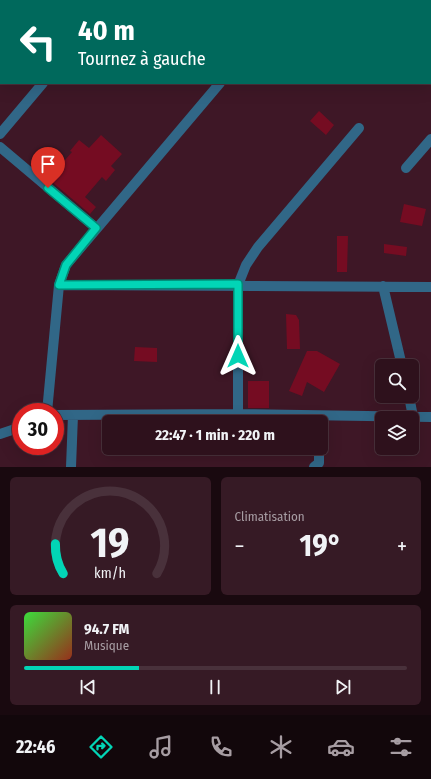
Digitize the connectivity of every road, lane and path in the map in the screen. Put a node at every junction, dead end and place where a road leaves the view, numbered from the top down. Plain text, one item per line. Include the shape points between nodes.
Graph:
1 (42, 84) edge
2 (219, 84) edge
3 (359, 128) dead end
4 (0, 134) edge
5 (431, 139) edge
6 (0, 148) edge
7 (406, 168) dead end
8 (96, 228) junction
9 (238, 284) junction
10 (59, 285) junction
11 (383, 286) junction
12 (431, 286) edge
13 (400, 359) edge
14 (48, 403) edge
15 (238, 414) junction
16 (64, 415) edge
17 (73, 415) junction
18 (254, 415) edge
19 (419, 417) edge
20 (431, 417) edge
21 (375, 418) edge
22 (328, 419) edge
23 (12, 430) edge
24 (0, 434) edge
25 (319, 455) edge
26 (318, 466) edge
27 (71, 467) edge

1 - 4 street
2 - 8 street
3 - 9 street via 258,247
5 - 7 street
6 - 8 street
8 - 10 street via 66,265
9 - 10 street
9 - 11 street
9 - 15 street
10 - 14 street
11 - 12 street
11 - 13 street
15 - 17 street
15 - 18 street
16 - 17 street
17 - 27 street
19 - 20 street
21 - 22 street
23 - 24 street
25 - 26 street

